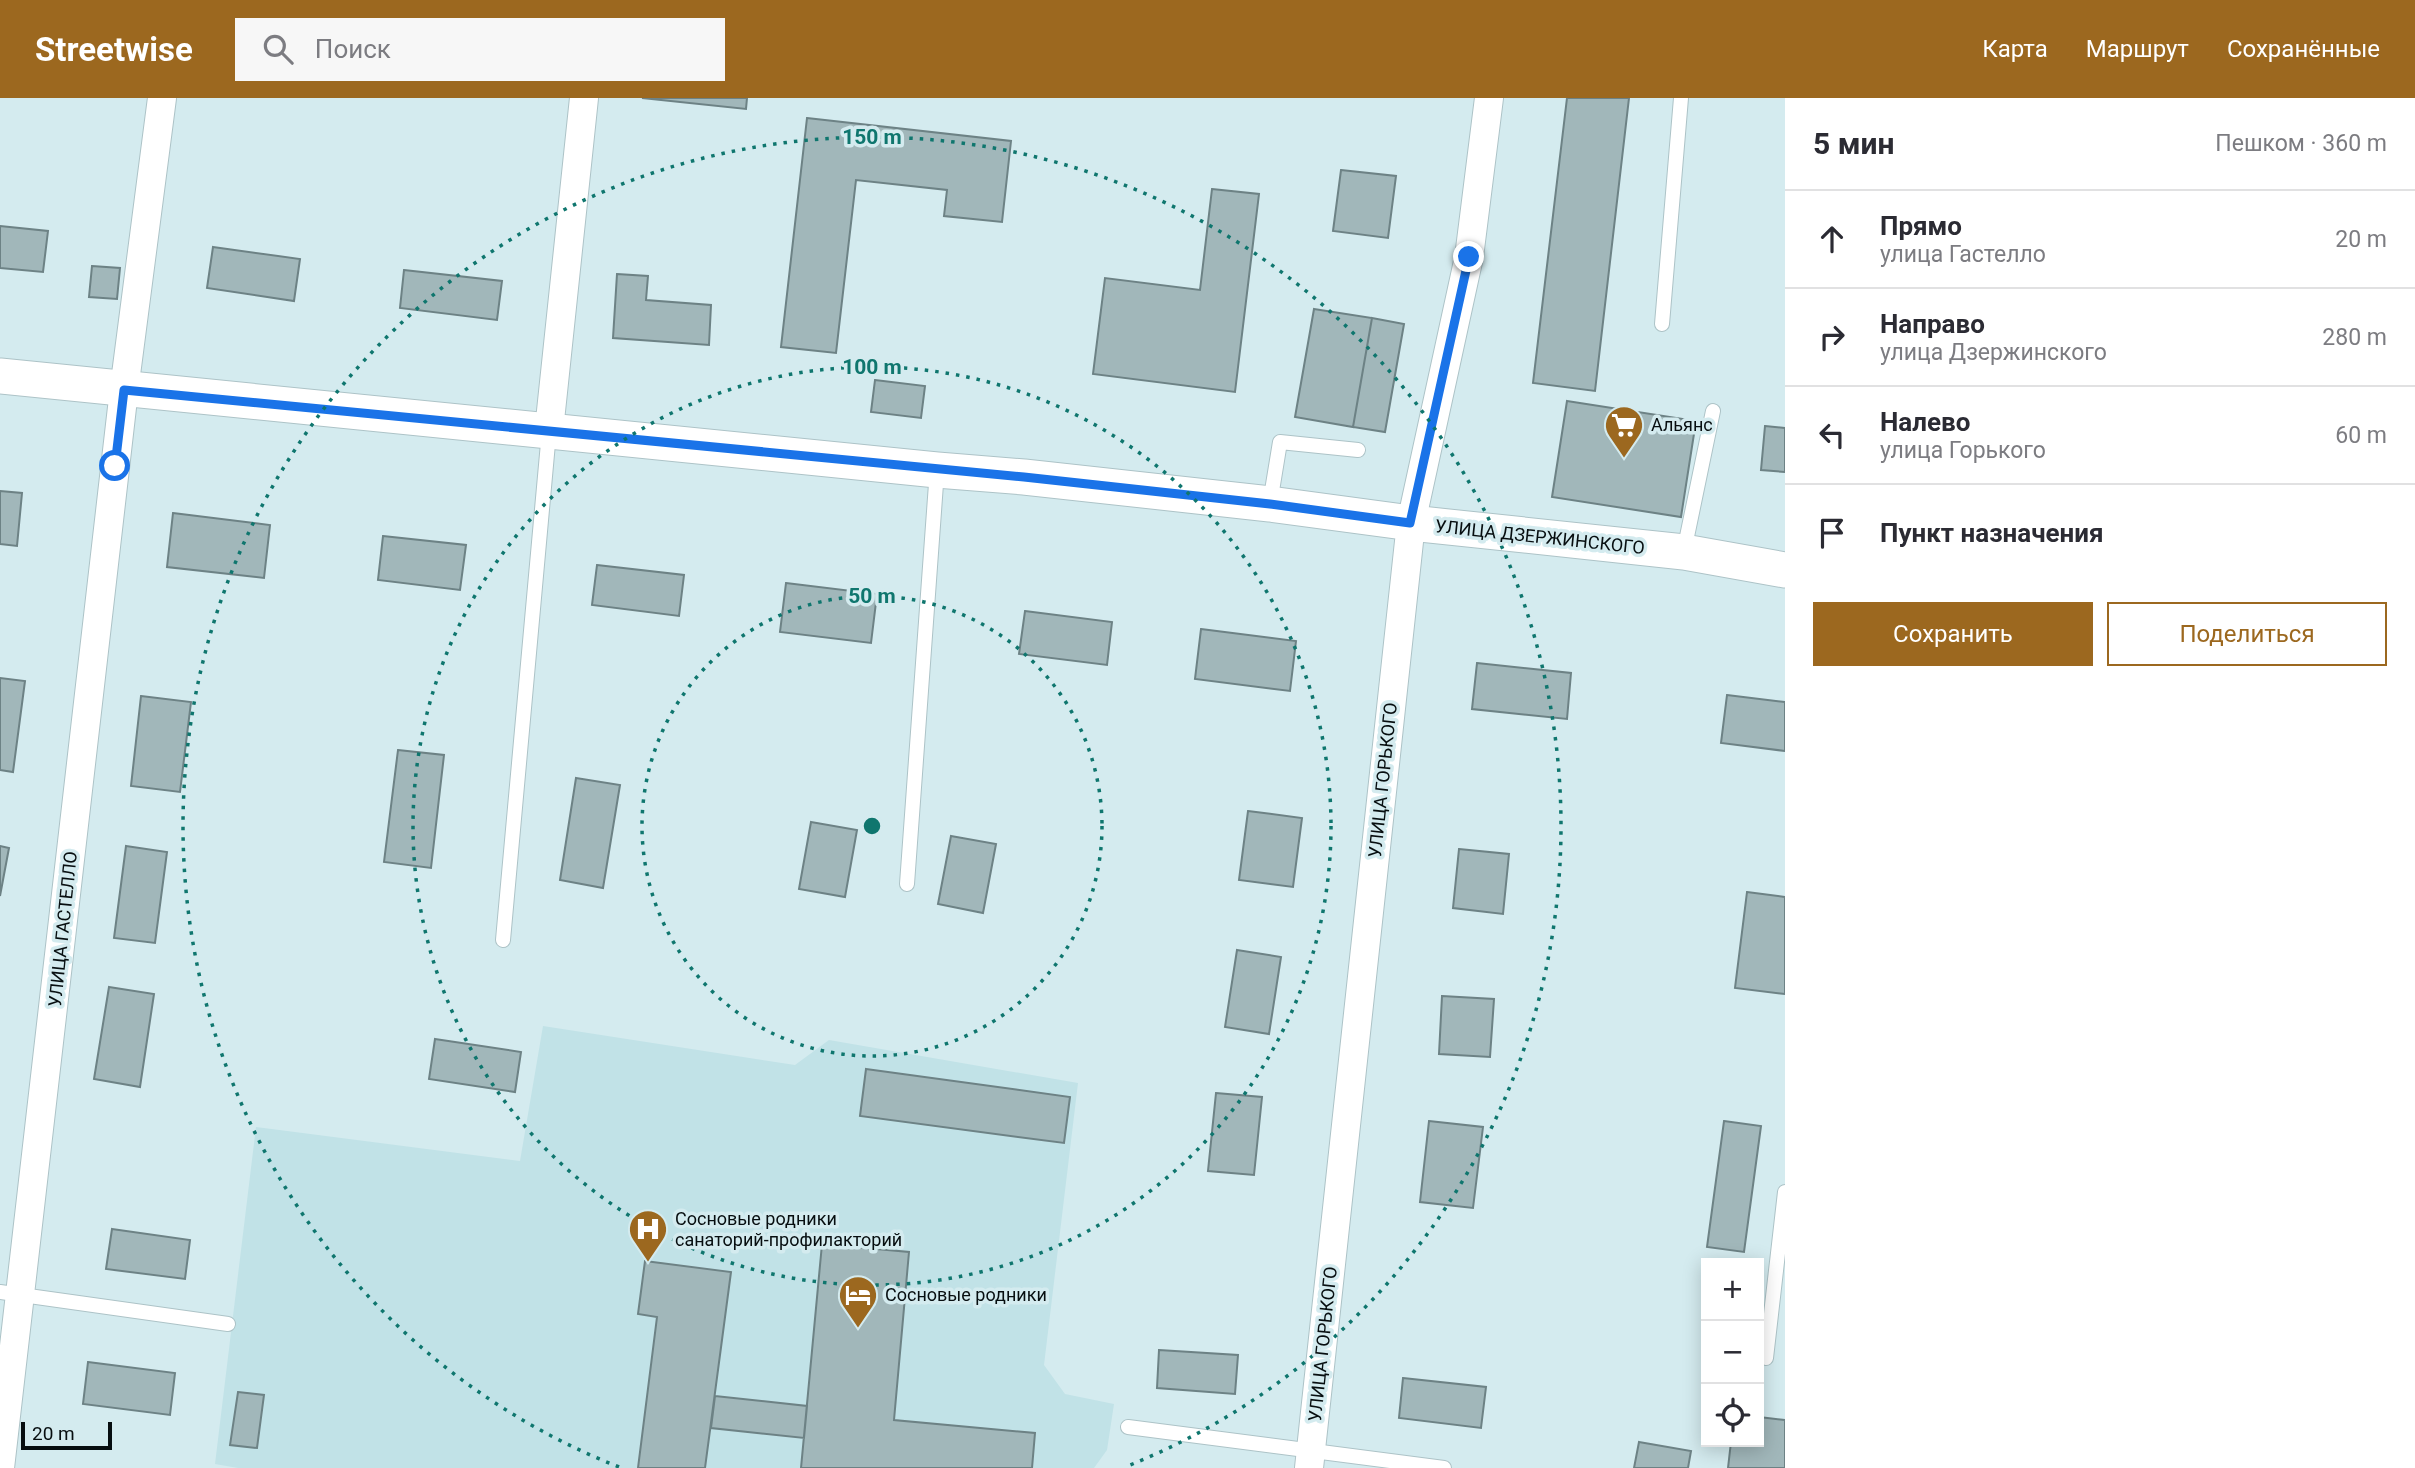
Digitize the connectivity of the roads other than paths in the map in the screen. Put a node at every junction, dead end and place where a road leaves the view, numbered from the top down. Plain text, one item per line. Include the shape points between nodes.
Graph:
1 (162, 98) edge
2 (584, 98) edge
3 (1489, 98) edge
4 (1681, 98) edge
5 (1662, 324) dead end
6 (0, 376) edge
7 (124, 390) junction
8 (1713, 411) dead end
9 (550, 430) junction
10 (1358, 450) dead end
11 (937, 470) junction
12 (1270, 504) junction
13 (1410, 523) junction
14 (1684, 552) junction
15 (1785, 570) edge
16 (908, 884) dead end
17 (503, 940) dead end
18 (1785, 1192) edge
19 (11, 1294) edge
20 (228, 1324) dead end
21 (1766, 1358) dead end
22 (1128, 1427) dead end
23 (1310, 1459) edge
24 (0, 1468) edge
25 (1444, 1468) edge

1 - 7 street, УЛИЦА ГАСТЕЛЛО
2 - 9 street
3 - 13 street, УЛИЦА ГОРЬКОГО via 1469,257
4 - 5 lane
6 - 7 street, УЛИЦА ДЗЕРЖИНСКОГО
7 - 9 street, УЛИЦА ДЗЕРЖИНСКОГО
7 - 19 street, УЛИЦА ГАСТЕЛЛО
8 - 14 lane
9 - 11 street, УЛИЦА ДЗЕРЖИНСКОГО
9 - 17 lane
10 - 12 lane via 1280,442
11 - 12 street, УЛИЦА ДЗЕРЖИНСКОГО
11 - 16 lane
12 - 13 street, УЛИЦА ДЗЕРЖИНСКОГО
13 - 14 street, УЛИЦА ДЗЕРЖИНСКОГО
13 - 23 street, УЛИЦА ГОРЬКОГО
14 - 15 street, УЛИЦА ДЗЕРЖИНСКОГО
18 - 21 lane
19 - 20 lane
19 - 24 street, УЛИЦА ГАСТЕЛЛО
22 - 23 lane
23 - 25 lane

